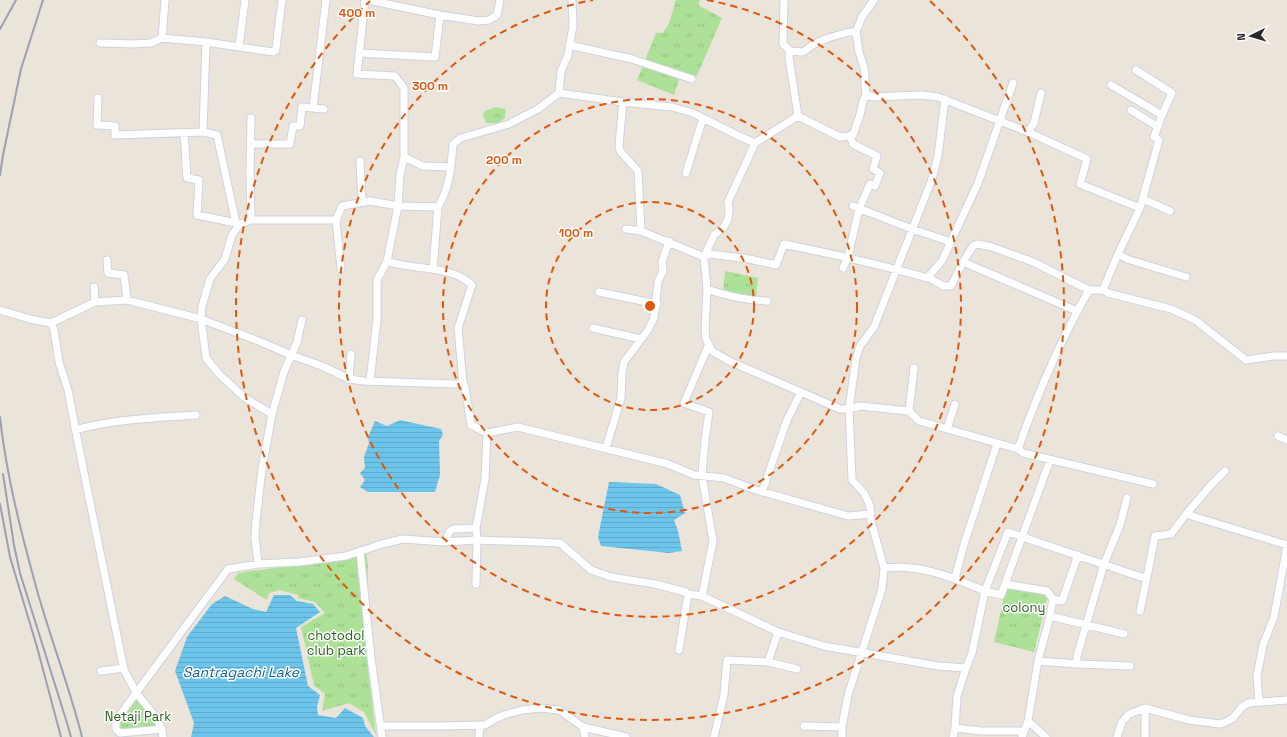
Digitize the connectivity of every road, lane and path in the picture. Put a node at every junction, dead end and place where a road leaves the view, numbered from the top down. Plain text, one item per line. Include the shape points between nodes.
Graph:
1 (165, 0) edge
2 (245, 0) edge
3 (282, 0) edge
4 (326, 0) edge
5 (366, 0) edge
6 (500, 0) edge
7 (572, 0) edge
8 (784, 0) edge
9 (874, 0) edge
10 (440, 15) junction
11 (856, 32) junction
12 (162, 38) junction
13 (206, 42) junction
14 (100, 43) dead end
15 (569, 45) junction
16 (239, 47) junction
17 (790, 52) junction
18 (359, 53) junction
19 (1136, 70) dead end
20 (692, 79) dead end
21 (1012, 83) dead end
22 (1111, 85) dead end
23 (559, 93) junction
24 (1041, 93) dead end
25 (866, 95) junction
26 (98, 98) dead end
27 (945, 99) junction
28 (623, 102) junction
29 (313, 108) junction
30 (324, 109) dead end
31 (1131, 110) dead end
32 (1162, 115) junction
33 (798, 116) junction
34 (251, 118) dead end
35 (703, 118) junction
36 (1000, 122) junction
37 (1158, 128) junction
38 (203, 132) junction
39 (1028, 132) junction
40 (184, 133) junction
41 (850, 135) junction
42 (755, 143) junction
43 (250, 144) junction
44 (404, 157) junction
45 (360, 161) dead end
46 (451, 167) junction
47 (686, 173) dead end
48 (1142, 199) junction
49 (362, 202) junction
50 (398, 206) junction
51 (438, 207) junction
52 (856, 207) junction
53 (1140, 208) junction
54 (1170, 211) dead end
55 (251, 220) junction
56 (336, 220) junction
57 (238, 224) junction
58 (626, 229) dead end
59 (912, 229) junction
60 (641, 231) junction
61 (669, 241) junction
62 (951, 242) junction
63 (1118, 254) junction
64 (704, 257) junction
65 (848, 257) junction
66 (107, 260) dead end
67 (387, 261) junction
68 (963, 262) junction
69 (843, 268) dead end
70 (341, 269) dead end
71 (433, 269) junction
72 (897, 269) junction
73 (928, 277) junction
74 (1186, 277) dead end
75 (94, 287) dead end
76 (706, 290) junction
77 (1089, 290) junction
78 (1103, 290) junction
79 (599, 292) dead end
80 (127, 300) junction
81 (767, 301) dead end
82 (95, 302) junction
83 (657, 304) junction
84 (0, 310) edge
85 (1077, 311) junction
86 (201, 319) junction
87 (302, 320) dead end
88 (51, 323) junction
89 (593, 328) dead end
90 (641, 339) junction
91 (708, 344) junction
92 (351, 354) dead end
93 (291, 355) junction
94 (1287, 356) edge
95 (914, 368) dead end
96 (349, 379) junction
97 (370, 381) junction
98 (463, 383) junction
99 (800, 392) junction
100 (955, 404) dead end
101 (849, 409) junction
102 (909, 411) junction
103 (272, 414) junction
104 (196, 415) dead end
105 (947, 429) junction
106 (75, 430) junction
107 (488, 433) junction
108 (1278, 436) dead end
109 (1287, 440) edge
110 (997, 444) junction
111 (606, 448) junction
112 (1018, 449) junction
113 (1050, 460) junction
114 (1226, 471) dead end
115 (702, 476) junction
116 (1152, 484) dead end
117 (762, 492) junction
118 (1127, 498) dead end
119 (1187, 513) junction
120 (871, 514) junction
121 (476, 528) junction
122 (1022, 536) junction
123 (477, 540) junction
124 (445, 542) junction
125 (1287, 545) edge
126 (360, 551) junction
127 (1078, 555) junction
128 (258, 564) junction
129 (1104, 564) junction
130 (884, 568) junction
131 (1147, 577) junction
132 (955, 578) junction
133 (476, 584) dead end
134 (1005, 584) junction
135 (985, 591) junction
136 (688, 594) junction
137 (702, 596) junction
138 (1052, 599) junction
139 (1140, 611) dead end
140 (1050, 616) junction
141 (1086, 624) junction
142 (778, 632) junction
143 (1124, 634) dead end
144 (679, 650) dead end
145 (861, 652) junction
146 (1038, 661) junction
147 (768, 662) junction
148 (1076, 664) junction
149 (1130, 666) dead end
150 (124, 668) junction
151 (966, 668) junction
152 (797, 669) dead end
153 (101, 671) dead end
154 (137, 693) junction
155 (1287, 700) edge
156 (1259, 701) junction
157 (1145, 708) junction
158 (1028, 721) junction
159 (480, 725) junction
160 (381, 726) junction
161 (804, 726) dead end
162 (584, 727) junction
163 (842, 727) junction
164 (955, 728) junction
165 (162, 729) junction
166 (1022, 734) edge
167 (163, 737) edge
168 (382, 737) edge
169 (479, 737) edge
170 (585, 737) edge
171 (626, 737) edge
172 (714, 737) edge
173 (842, 737) edge
174 (953, 737) edge
175 (1046, 737) edge
176 (1117, 737) edge
177 (1145, 737) edge

1 - 12 street
2 - 16 street
3 - 16 street via 276,50 273,52
4 - 29 street
5 - 10 street
5 - 18 street
6 - 10 street via 497,15 489,20 479,21
7 - 15 street via 573,26
8 - 17 street via 783,44
9 - 11 street via 862,16
10 - 18 street via 435,57
11 - 17 street via 828,38 803,52
11 - 25 street via 864,67
12 - 13 street
12 - 14 street via 151,43
13 - 16 street
13 - 38 street
15 - 20 street via 632,59
15 - 23 street via 561,71
17 - 33 street
18 - 44 street via 358,74 395,76 404,88
19 - 32 street via 1172,93
21 - 36 street
22 - 32 street
23 - 28 street
23 - 46 street via 538,109 509,124 461,138 453,144
24 - 39 street via 1034,123
25 - 27 street via 921,95
25 - 41 street via 853,135
26 - 40 street via 97,125 115,126 115,135
27 - 36 street
27 - 59 street via 938,156 932,179
28 - 35 street via 672,107
28 - 60 street via 619,145 620,152 638,171
29 - 30 street
29 - 43 street via 302,107 300,126 294,126 290,144
31 - 37 street
32 - 37 street
33 - 41 street via 840,137
33 - 42 street
34 - 43 street
35 - 42 street
35 - 47 street
36 - 39 street
36 - 62 street via 978,182
37 - 48 street via 1154,137 1159,140
38 - 40 street
38 - 57 street via 217,135
39 - 53 street via 1087,159 1080,184
40 - 57 street via 187,178 199,180 197,214
41 - 52 street via 853,144 878,156 873,169 880,174 875,186 870,184
42 - 64 street via 728,202 728,219 724,227 714,235
43 - 55 street
44 - 46 street via 424,166
44 - 50 street
45 - 49 street
46 - 51 street via 449,182
48 - 53 street
48 - 54 street
49 - 50 street
49 - 56 street via 342,206
50 - 51 street
50 - 67 street
51 - 71 street
52 - 59 street
52 - 65 street
53 - 63 street
55 - 56 street
55 - 57 street
56 - 70 street
57 - 86 street via 225,259 210,279
58 - 60 street
59 - 62 street
59 - 72 street
60 - 61 street
61 - 64 street
61 - 83 street via 658,282
62 - 73 street via 942,261
63 - 74 street
63 - 78 street
64 - 65 street via 710,254 776,265 784,244
64 - 76 street
65 - 69 street
65 - 72 street
66 - 80 street via 108,273 124,275
67 - 71 street
67 - 97 street via 377,280 377,319
68 - 73 street via 952,286 943,286
68 - 77 street via 973,246 978,244 992,247 1033,262
68 - 85 street
71 - 98 street via 465,278 472,285 458,328
72 - 73 street
72 - 101 street via 874,327 860,346
75 - 82 street
76 - 81 street via 721,295
76 - 91 street via 705,328
77 - 78 street
77 - 85 street
78 - 94 street via 1171,309 1195,320 1246,360
79 - 83 street
80 - 82 street
80 - 86 street
82 - 88 street
83 - 90 street via 654,318
84 - 88 street
85 - 112 street via 1035,402
86 - 93 street
86 - 103 street via 206,358 245,398
87 - 93 street
88 - 106 street
89 - 90 street
90 - 111 street via 624,362 621,398
91 - 99 street via 712,352 729,361
91 - 115 street via 684,403 709,412
92 - 96 street
93 - 96 street
93 - 103 street
95 - 102 street
96 - 97 street
97 - 98 street
98 - 107 street via 471,425
99 - 101 street via 840,409
99 - 117 street
100 - 105 street
101 - 102 street via 860,406
101 - 120 street via 852,480 864,492
102 - 105 street via 919,421
103 - 128 street via 256,521
104 - 106 street via 120,420
105 - 110 street
106 - 150 street
107 - 111 street via 518,427
107 - 121 street via 485,479
108 - 109 street
110 - 112 street
110 - 132 street
111 - 115 street
112 - 113 street via 1023,453
113 - 116 street
113 - 122 street
114 - 119 street
115 - 117 street via 724,478
115 - 137 street via 713,541
117 - 120 street via 848,516
118 - 129 street via 1120,525
119 - 125 street
119 - 131 street via 1171,534 1155,536
120 - 130 street
121 - 123 street
121 - 124 street via 453,529
122 - 127 street
122 - 134 street
122 - 135 street via 1008,532
123 - 124 street
123 - 133 street
123 - 136 street via 560,543 591,570
124 - 126 street via 403,539
125 - 156 street via 1274,617 1257,676
126 - 128 street via 346,556
126 - 160 street
127 - 129 street
127 - 138 street via 1062,601
128 - 154 street via 228,569
129 - 131 street
129 - 141 street
130 - 132 street via 921,568
130 - 145 street via 882,589
131 - 139 street
132 - 135 street
134 - 135 street via 1001,595
134 - 138 street via 1047,591
135 - 151 street via 972,653
136 - 137 street
136 - 144 street
137 - 142 street
138 - 140 street
140 - 141 street
140 - 146 street
141 - 143 street
141 - 148 street
142 - 145 street via 824,646
142 - 147 street
145 - 151 street via 938,666
145 - 163 street via 848,695
146 - 148 street
146 - 158 street
147 - 152 street
147 - 172 street via 727,660 724,695
148 - 149 street
150 - 153 street
150 - 154 street
151 - 164 street via 957,696
154 - 165 street
154 - 165 street via 119,716 116,729 120,733
155 - 156 street
156 - 157 street via 1244,705 1233,718 1220,724 1189,720
157 - 176 street via 1129,714 1122,722
157 - 177 street
158 - 166 street
158 - 175 street
159 - 160 street
159 - 162 street via 504,715 540,708 559,710
159 - 169 street
160 - 168 street
161 - 163 street
162 - 170 street
162 - 171 street
163 - 173 street
164 - 166 street
164 - 174 street
165 - 167 street

